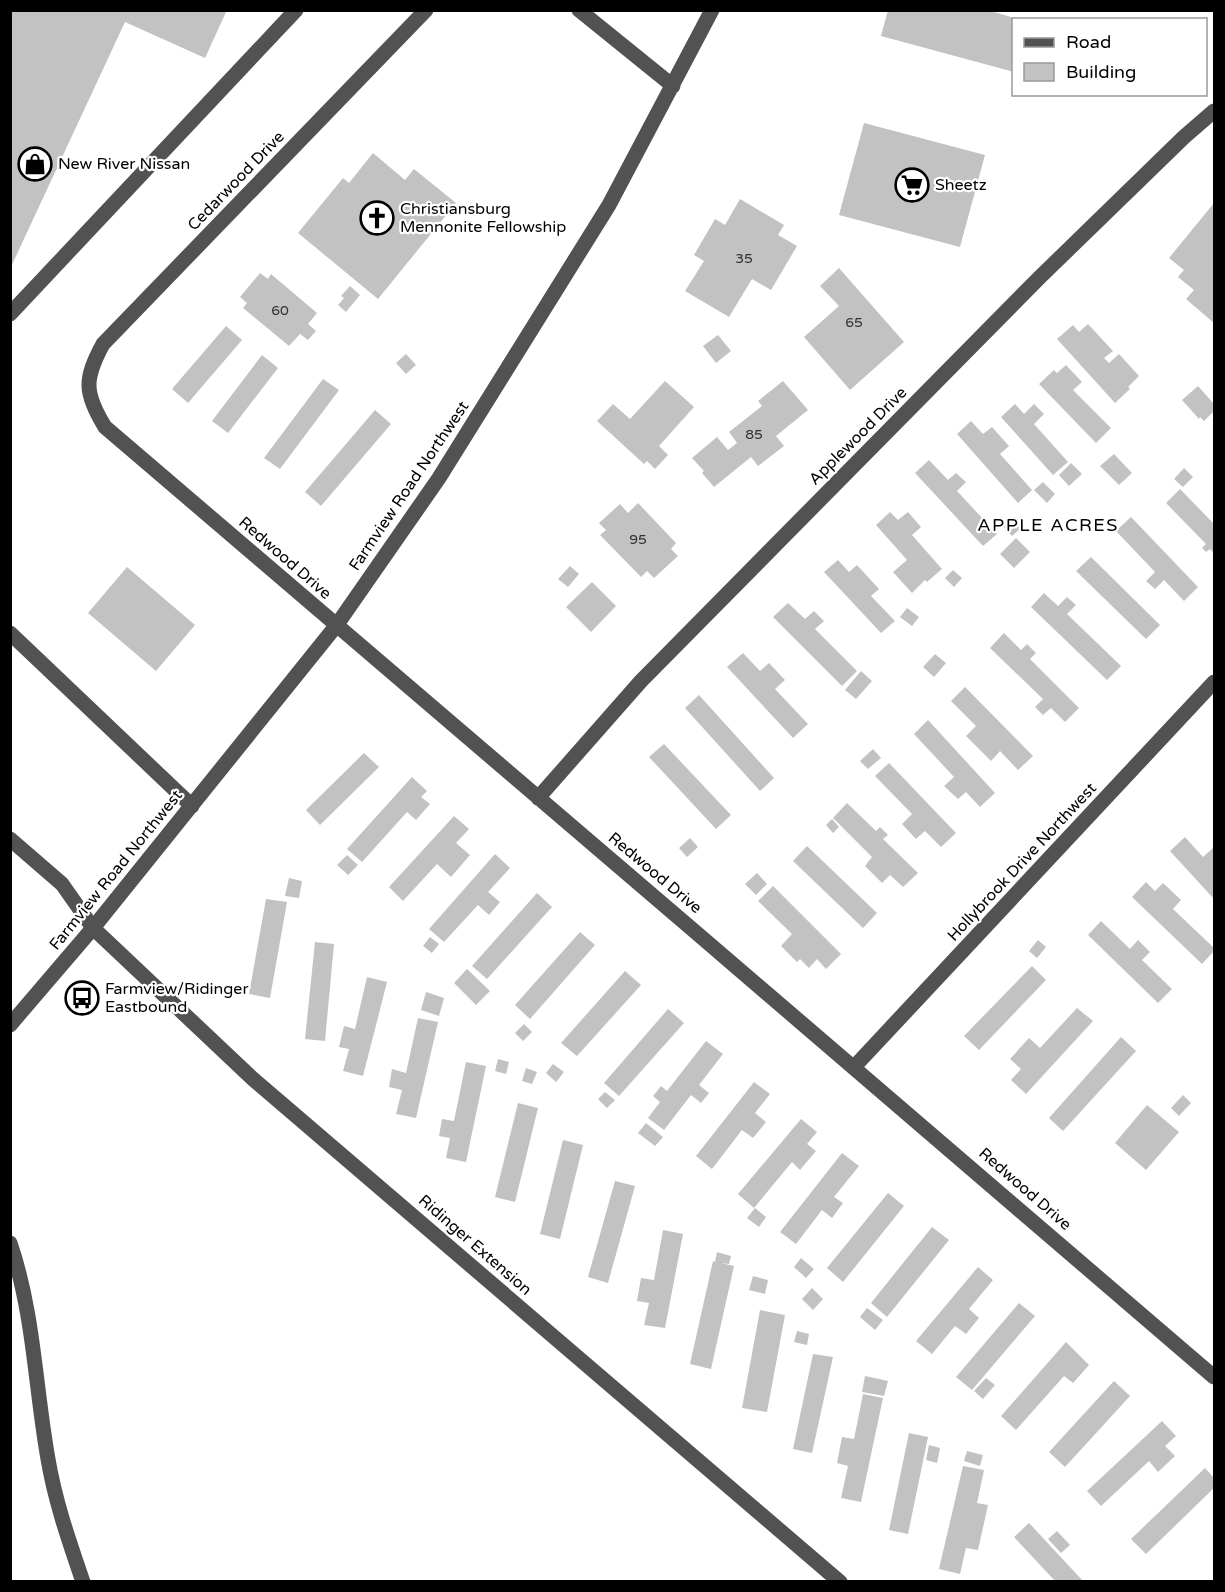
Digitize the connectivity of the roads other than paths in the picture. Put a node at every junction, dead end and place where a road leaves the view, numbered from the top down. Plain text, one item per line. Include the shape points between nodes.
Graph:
1 (296, 10) edge
2 (426, 10) edge
3 (579, 10) edge
4 (712, 10) edge
5 (673, 86) junction
6 (1215, 111) edge
7 (10, 314) edge
8 (88, 387) joint
9 (336, 626) junction
10 (10, 633) edge
11 (1215, 682) edge
12 (538, 798) junction
13 (192, 806) junction
14 (10, 839) edge
15 (93, 928) junction
16 (10, 1025) edge
17 (855, 1066) junction
18 (10, 1243) edge
19 (1215, 1377) edge
20 (83, 1581) edge
21 (840, 1581) edge

1 - 7 street
2 - 8 street, Cedarwood Drive via 104,344 92,364
3 - 5 street
4 - 5 street, Farmview Road Northwest
5 - 9 street, Farmview Road Northwest via 609,205 540,317 439,478
6 - 12 street, Applewood Drive via 1184,136 1039,278 641,681
8 - 9 street, Redwood Drive via 105,427
9 - 12 street, Redwood Drive
9 - 13 street, Farmview Road Northwest
10 - 13 street
11 - 17 street, Hollybrook Drive Northwest
12 - 17 street, Redwood Drive
13 - 15 street, Farmview Road Northwest
14 - 15 street, Ridinger Extension via 62,884
15 - 16 street, Farmview Road Northwest
15 - 21 street, Ridinger Extension via 253,1079
17 - 19 street, Redwood Drive
18 - 20 street via 27,1303 48,1460 62,1520

